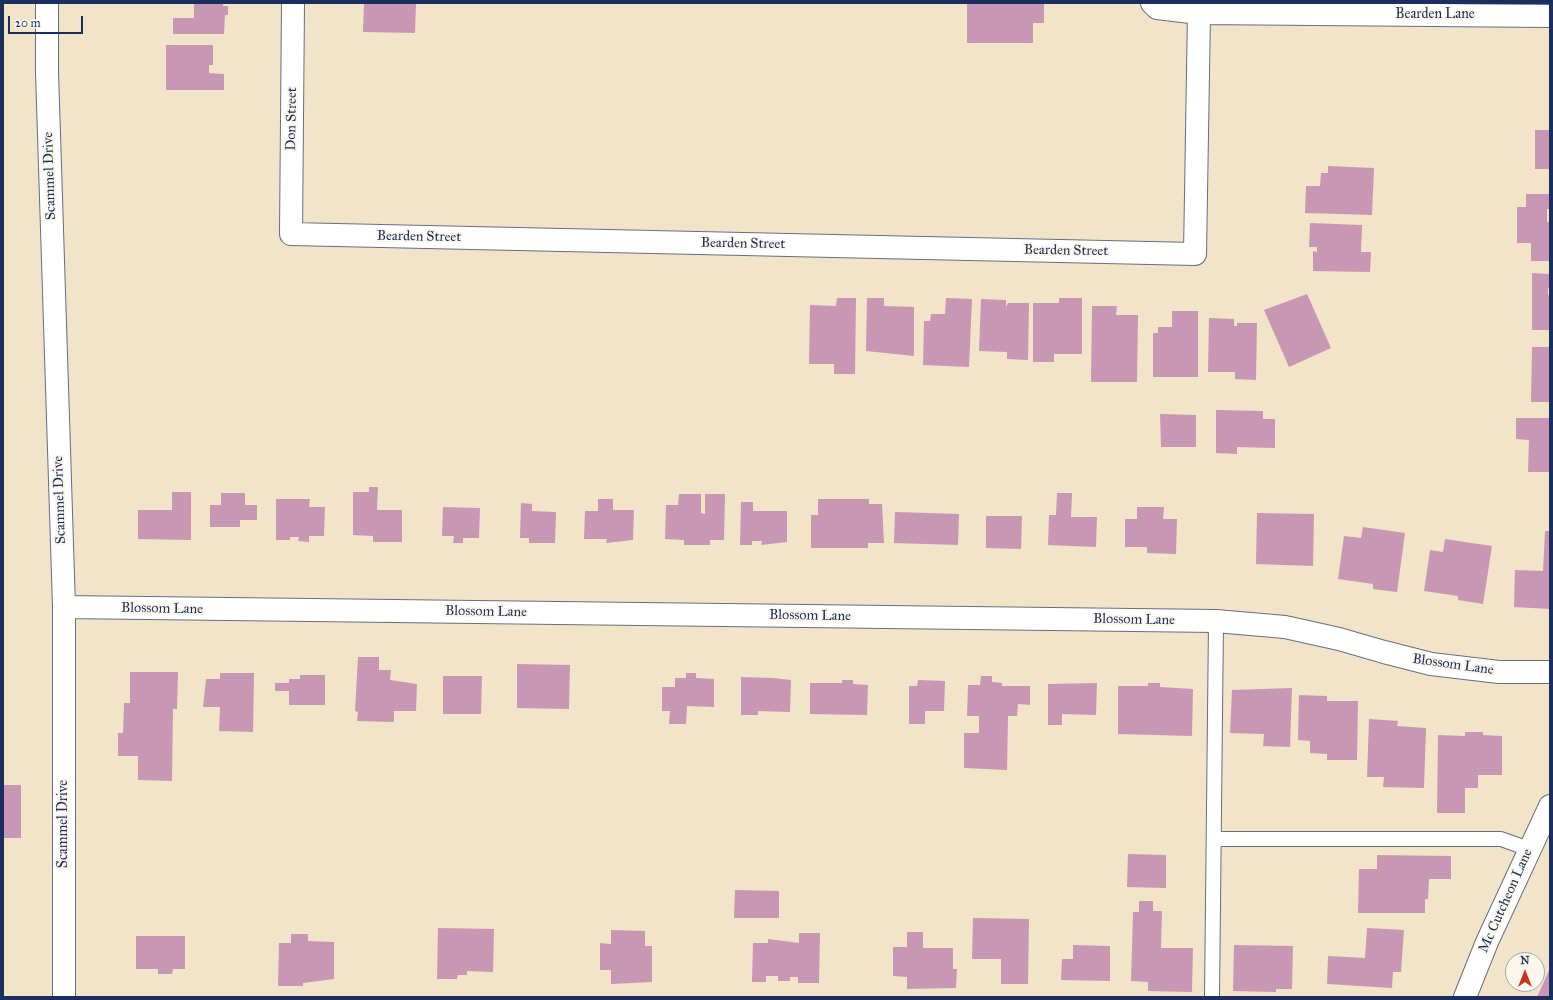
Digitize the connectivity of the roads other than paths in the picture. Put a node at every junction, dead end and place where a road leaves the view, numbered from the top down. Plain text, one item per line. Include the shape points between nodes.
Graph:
1 (47, 3) edge
2 (293, 3) edge
3 (1152, 3) edge
4 (1200, 13) junction
5 (1550, 16) edge
6 (291, 234) joint
7 (64, 607) junction
8 (1216, 621) junction
9 (1550, 672) edge
10 (1550, 806) edge
11 (1214, 838) junction
12 (1529, 849) junction
13 (64, 997) edge
14 (1212, 997) edge
15 (1465, 997) edge

1 - 7 street, Scammel Drive via 47,80
2 - 6 street, Don Street
3 - 4 street, Bearden Lane via 1158,8
4 - 5 street, Bearden Lane
4 - 6 street, Bearden Street via 1194,254
7 - 8 street, Blossom Lane
7 - 13 street, Scammel Drive
8 - 9 street, Blossom Lane via 1285,627 1430,664 1499,672
8 - 11 lane
10 - 12 street, Mc Cutcheon Lane
11 - 12 lane via 1501,839
11 - 14 lane
12 - 15 street, Mc Cutcheon Lane

